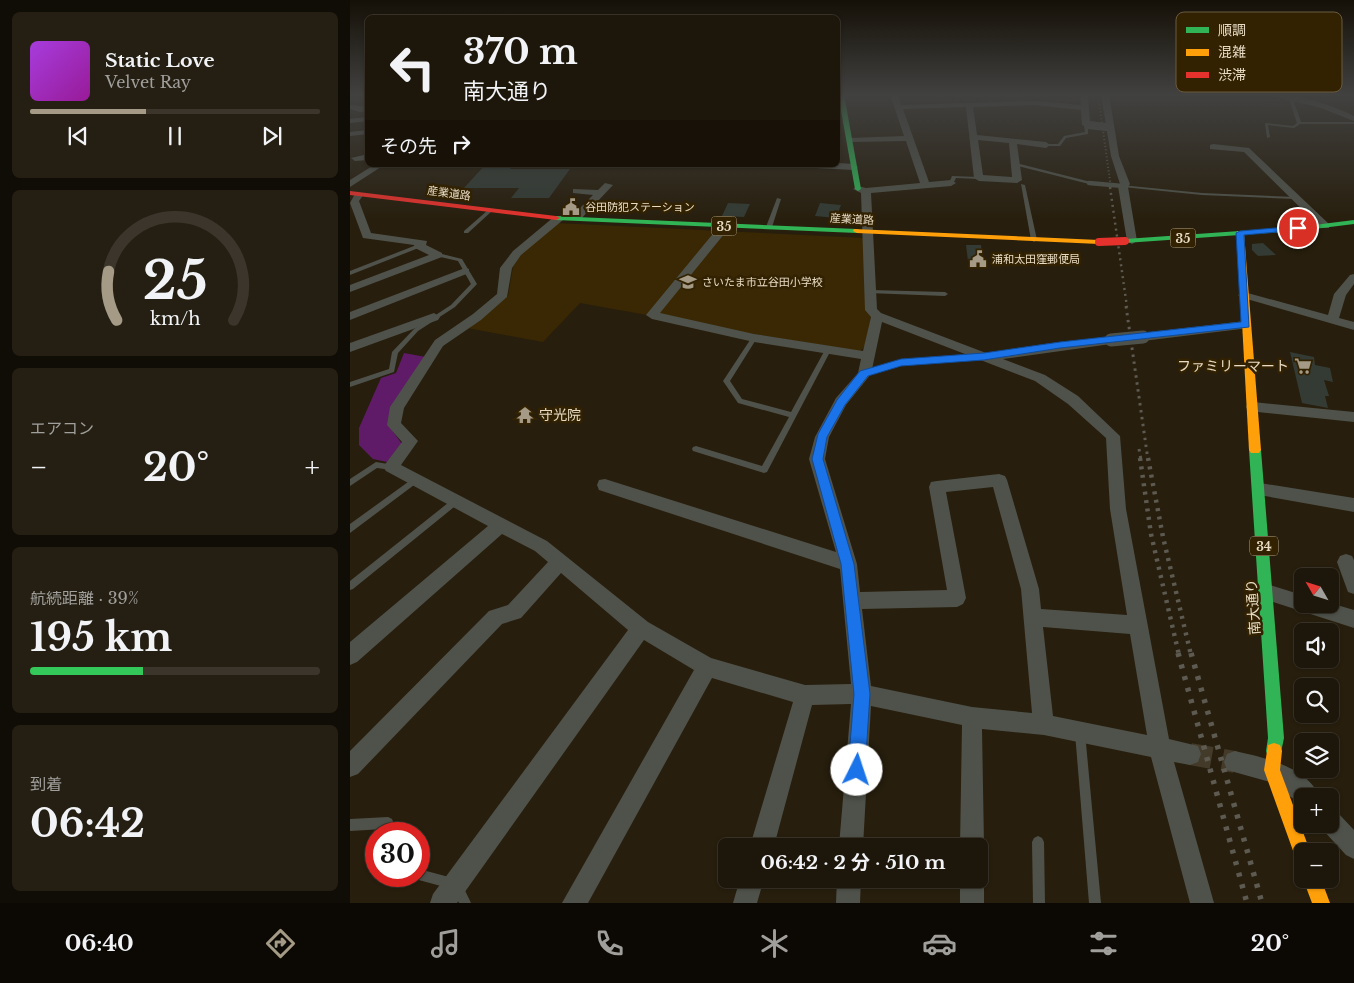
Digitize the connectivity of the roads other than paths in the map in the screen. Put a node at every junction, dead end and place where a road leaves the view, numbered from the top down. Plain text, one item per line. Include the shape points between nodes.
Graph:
1 (849, 136) edge
2 (1071, 136) edge
3 (1110, 136) edge
4 (975, 137) joint
5 (909, 138) joint
6 (850, 140) junction
7 (1013, 142) junction
8 (1046, 145) joint
9 (1213, 146) dead end
10 (365, 157) edge
11 (355, 158) dead end
12 (1016, 164) junction
13 (840, 166) edge
14 (377, 167) edge
15 (854, 167) junction
16 (979, 178) junction
17 (951, 183) joint
18 (350, 184) edge
19 (608, 185) dead end
20 (924, 185) junction
21 (1024, 185) dead end
22 (1123, 186) junction
23 (862, 190) junction
24 (576, 191) dead end
25 (600, 193) junction
26 (355, 194) edge
27 (1296, 198) junction
28 (779, 199) dead end
29 (490, 212) junction
30 (559, 218) junction
31 (576, 218) junction
32 (1353, 222) edge
33 (725, 226) junction
34 (1325, 226) junction
35 (769, 227) junction
36 (466, 232) dead end
37 (866, 232) junction
38 (1240, 233) junction
39 (1034, 240) junction
40 (1129, 241) junction
41 (419, 246) junction
42 (438, 255) junction
43 (465, 271) junction
44 (350, 273) edge
45 (1354, 277) edge
46 (350, 289) edge
47 (870, 292) junction
48 (945, 294) dead end
49 (1244, 295) junction
50 (350, 316) edge
51 (877, 316) junction
52 (434, 317) junction
53 (1332, 320) junction
54 (1245, 325) junction
55 (1354, 326) edge
56 (754, 338) junction
57 (350, 348) edge
58 (828, 350) junction
59 (868, 356) junction
60 (984, 357) junction
61 (864, 374) junction
62 (350, 385) edge
63 (1253, 407) junction
64 (792, 415) junction
65 (1354, 417) edge
66 (696, 449) dead end
67 (391, 467) junction
68 (415, 480) junction
69 (350, 484) edge
70 (605, 485) dead end
71 (1260, 489) junction
72 (456, 501) junction
73 (1354, 506) edge
74 (501, 525) junction
75 (350, 529) edge
76 (560, 561) junction
77 (1346, 562) dead end
78 (848, 564) junction
79 (350, 586) edge
80 (1354, 586) edge
81 (1266, 592) junction
82 (852, 601) junction
83 (1294, 601) edge
84 (1334, 613) edge
85 (1033, 617) junction
86 (1354, 619) edge
87 (1138, 625) junction
88 (641, 628) junction
89 (350, 655) edge
90 (707, 667) junction
91 (862, 694) junction
92 (805, 695) junction
93 (972, 717) junction
94 (1044, 725) junction
95 (1080, 733) junction
96 (1160, 749) junction
97 (1190, 754) tunnel mouth
98 (1235, 762) tunnel mouth
99 (350, 766) edge
100 (1272, 770) junction
101 (1299, 788) edge
102 (350, 825) edge
103 (365, 825) edge
104 (1339, 830) edge
105 (764, 838) edge
106 (853, 838) edge
107 (972, 838) edge
108 (1038, 842) dead end
109 (1298, 843) edge
110 (1354, 847) edge
111 (430, 880) edge
112 (749, 888) edge
113 (849, 888) edge
114 (972, 888) edge
115 (1315, 888) edge
116 (461, 894) edge
117 (442, 903) edge
118 (574, 903) edge
119 (745, 903) edge
120 (848, 903) edge
121 (972, 903) edge
122 (1039, 903) edge
123 (1095, 903) edge
124 (1202, 903) edge
125 (1321, 903) edge

1 - 6 main road
2 - 8 lane via 1065,137 1059,145
3 - 22 street
4 - 7 street
4 - 16 street
5 - 6 street
5 - 20 street
6 - 15 main road
7 - 8 street
7 - 12 street
9 - 27 street via 1246,150
10 - 11 street
12 - 16 street via 1017,180
12 - 22 lane, bridge via 1089,183
13 - 15 street
14 - 18 street
15 - 23 main road
16 - 17 lane via 954,177
17 - 20 street
19 - 25 street
20 - 23 street
21 - 39 lane
22 - 27 lane via 1202,194
22 - 40 street
23 - 37 street
24 - 25 street
25 - 31 street
26 - 29 main road, 産業道路 / 35
26 - 41 street via 354,200 367,236 423,243
27 - 34 street
28 - 35 lane
29 - 30 main road, 産業道路 / 35
29 - 36 lane
30 - 31 main road, 産業道路 / 35
30 - 67 street via 517,254 506,268 503,295 477,318 439,342 397,407 394,425 411,442
31 - 33 main road, 産業道路 / 35
32 - 34 main road, 産業道路
33 - 35 main road, 産業道路 / 35
33 - 56 street via 652,315
34 - 38 main road, 産業道路
35 - 37 main road, 産業道路 / 35
37 - 39 main road, 産業道路 / 35
37 - 47 street
38 - 40 main road, 産業道路 / 35
38 - 49 main road, 南大通り / 34
39 - 40 main road, 産業道路 / 35, bridge
41 - 42 street
41 - 44 lane
42 - 43 lane via 460,260
42 - 46 street
43 - 50 street
43 - 52 lane via 474,284 453,306
45 - 53 street via 1340,294
47 - 48 lane
47 - 51 street via 870,310
49 - 53 street
49 - 54 main road, 南大通り / 34
51 - 59 street
51 - 60 street
52 - 57 street
52 - 62 lane via 395,352 392,370
53 - 55 street
54 - 60 street, bridge
54 - 63 main road, 南大通り / 34
56 - 58 street
56 - 64 lane via 726,381 740,401
58 - 59 street
58 - 64 lane
59 - 61 street
60 - 61 lane via 901,362
60 - 87 street via 1040,378 1074,400 1113,436 1118,509
61 - 78 street via 841,402 822,436 817,459
63 - 65 street
63 - 71 main road, 南大通り / 34
64 - 66 lane via 764,470
67 - 68 street
67 - 69 lane via 376,465
68 - 72 street
68 - 75 lane
70 - 78 street
71 - 73 street
71 - 81 main road, 南大通り / 34
72 - 74 street
72 - 79 lane
74 - 76 street via 541,546
74 - 89 street
76 - 88 street
76 - 99 street via 514,612 496,617
77 - 80 street
78 - 82 street
81 - 83 street
81 - 100 main road, 南大通り / 34 via 1276,738
82 - 85 street via 957,598 937,488 999,480 1030,589
82 - 91 street
84 - 86 street
85 - 87 street
85 - 94 street
87 - 96 street
88 - 90 street
88 - 116 street
90 - 92 street
90 - 118 street
91 - 92 street
91 - 93 street
91 - 106 street
92 - 105 street
93 - 94 street
93 - 107 street
94 - 95 street
95 - 96 street
95 - 123 lane
96 - 97 street
96 - 124 street
98 - 100 street
100 - 101 street
100 - 109 main road, 南大通り / 34
102 - 103 lane
104 - 110 street
108 - 122 lane
111 - 116 lane
112 - 119 street
113 - 120 street
114 - 121 street
115 - 125 main road
116 - 117 street

